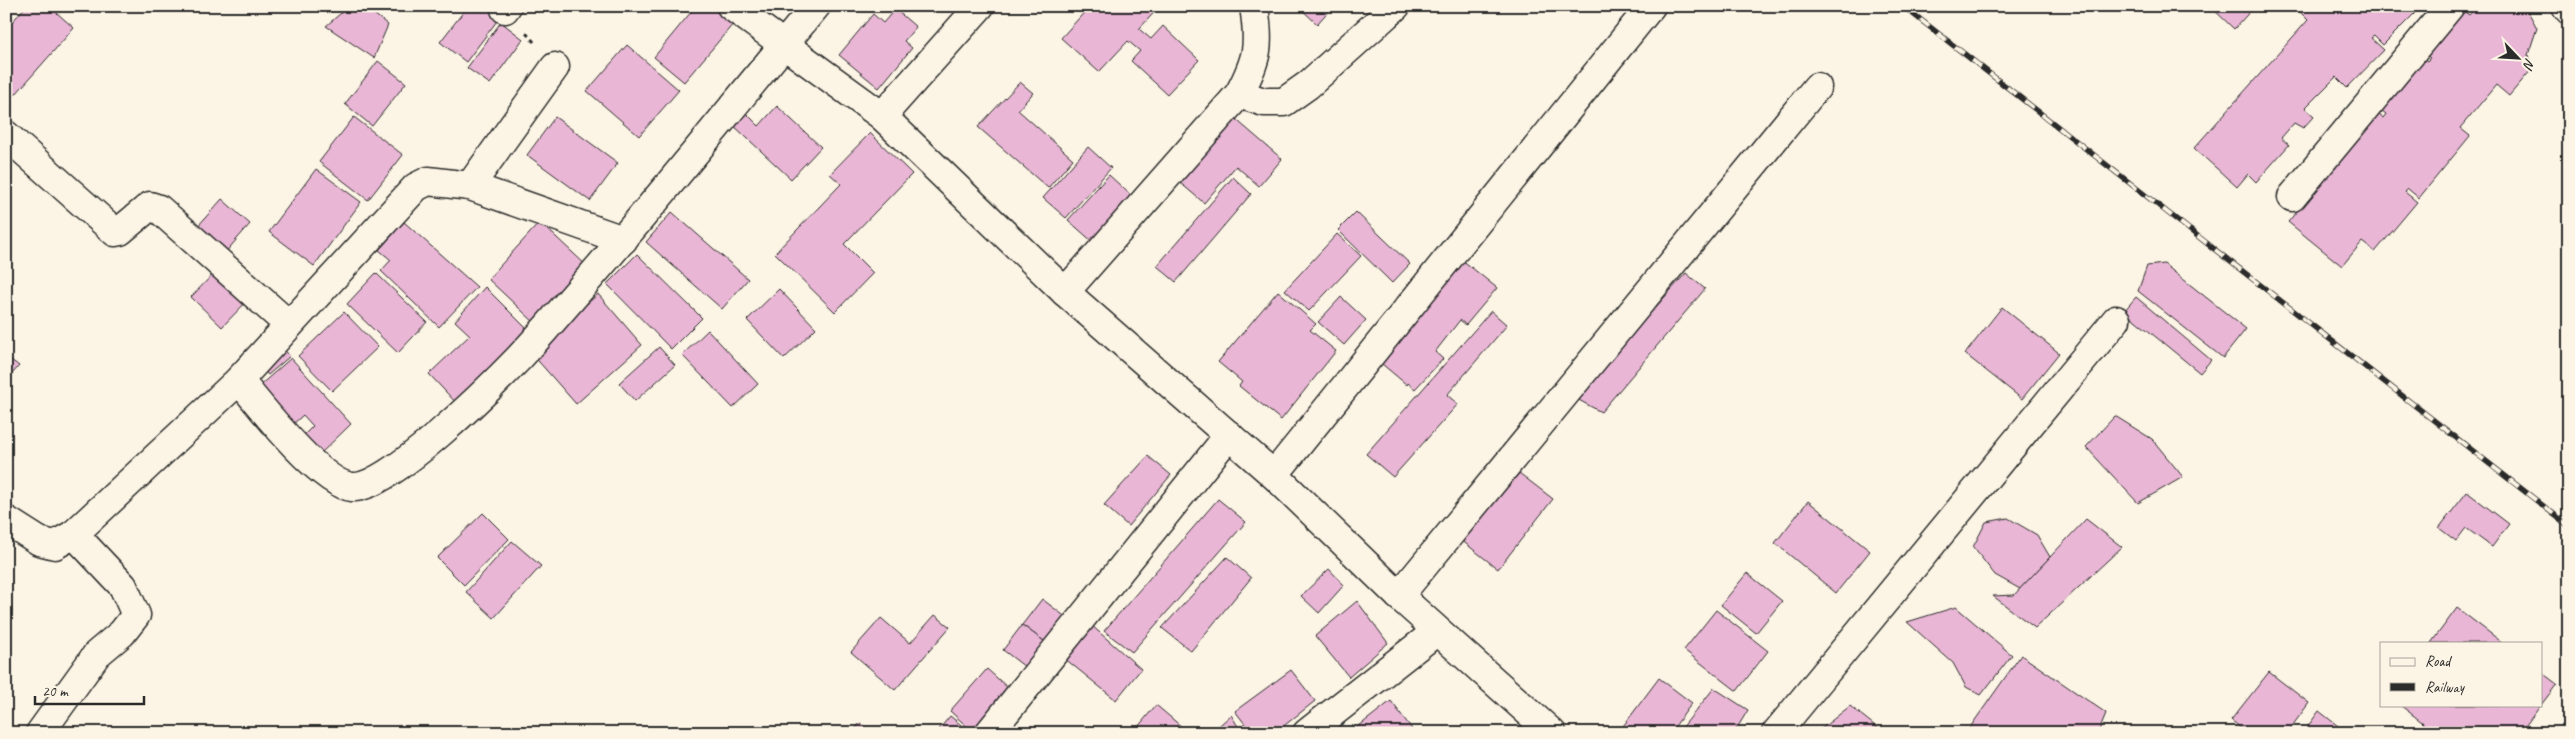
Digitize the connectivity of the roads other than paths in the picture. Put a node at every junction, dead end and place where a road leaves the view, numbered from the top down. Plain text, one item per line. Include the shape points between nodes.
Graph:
1 (731, 6) edge
2 (816, 6) edge
3 (980, 6) edge
4 (1254, 6) edge
5 (1396, 6) edge
6 (1651, 6) edge
7 (2450, 6) edge
8 (2566, 6) edge
9 (2569, 10) edge
10 (783, 46) junction
11 (555, 67) road end
12 (1817, 86) dead end
13 (1239, 94) junction
14 (882, 116) junction
15 (6, 135) edge
16 (470, 186) junction
17 (2292, 197) dead end
18 (622, 240) junction
19 (1065, 292) junction
20 (2116, 320) dead end
21 (289, 325) junction
22 (238, 380) junction
23 (1230, 435) junction
24 (1274, 475) junction
25 (6, 520) edge
26 (74, 534) junction
27 (1399, 596) junction
28 (1437, 630) junction
29 (40, 733) edge
30 (989, 733) edge
31 (1307, 733) edge
32 (1552, 733) edge
33 (1776, 733) edge

1 - 10 street
2 - 10 street
3 - 14 street
4 - 13 street via 1258,40 1254,67
5 - 13 street via 1308,85 1284,102 1264,102
6 - 24 street
7 - 17 street
8 - 9 street
10 - 14 street
10 - 18 street
11 - 16 street
12 - 27 street
13 - 19 street
14 - 19 street
15 - 21 street via 116,232 150,206 159,209
16 - 18 street
16 - 21 street via 428,181 416,188
18 - 22 street via 519,358 418,454 375,481 355,488 340,484 322,472
19 - 23 street
20 - 33 street
21 - 22 street
22 - 26 street
23 - 24 street
23 - 30 street
24 - 27 street
25 - 26 street via 38,541 55,545
26 - 29 street via 123,586 136,615 122,633 96,654
27 - 28 street
28 - 31 street
28 - 32 street

